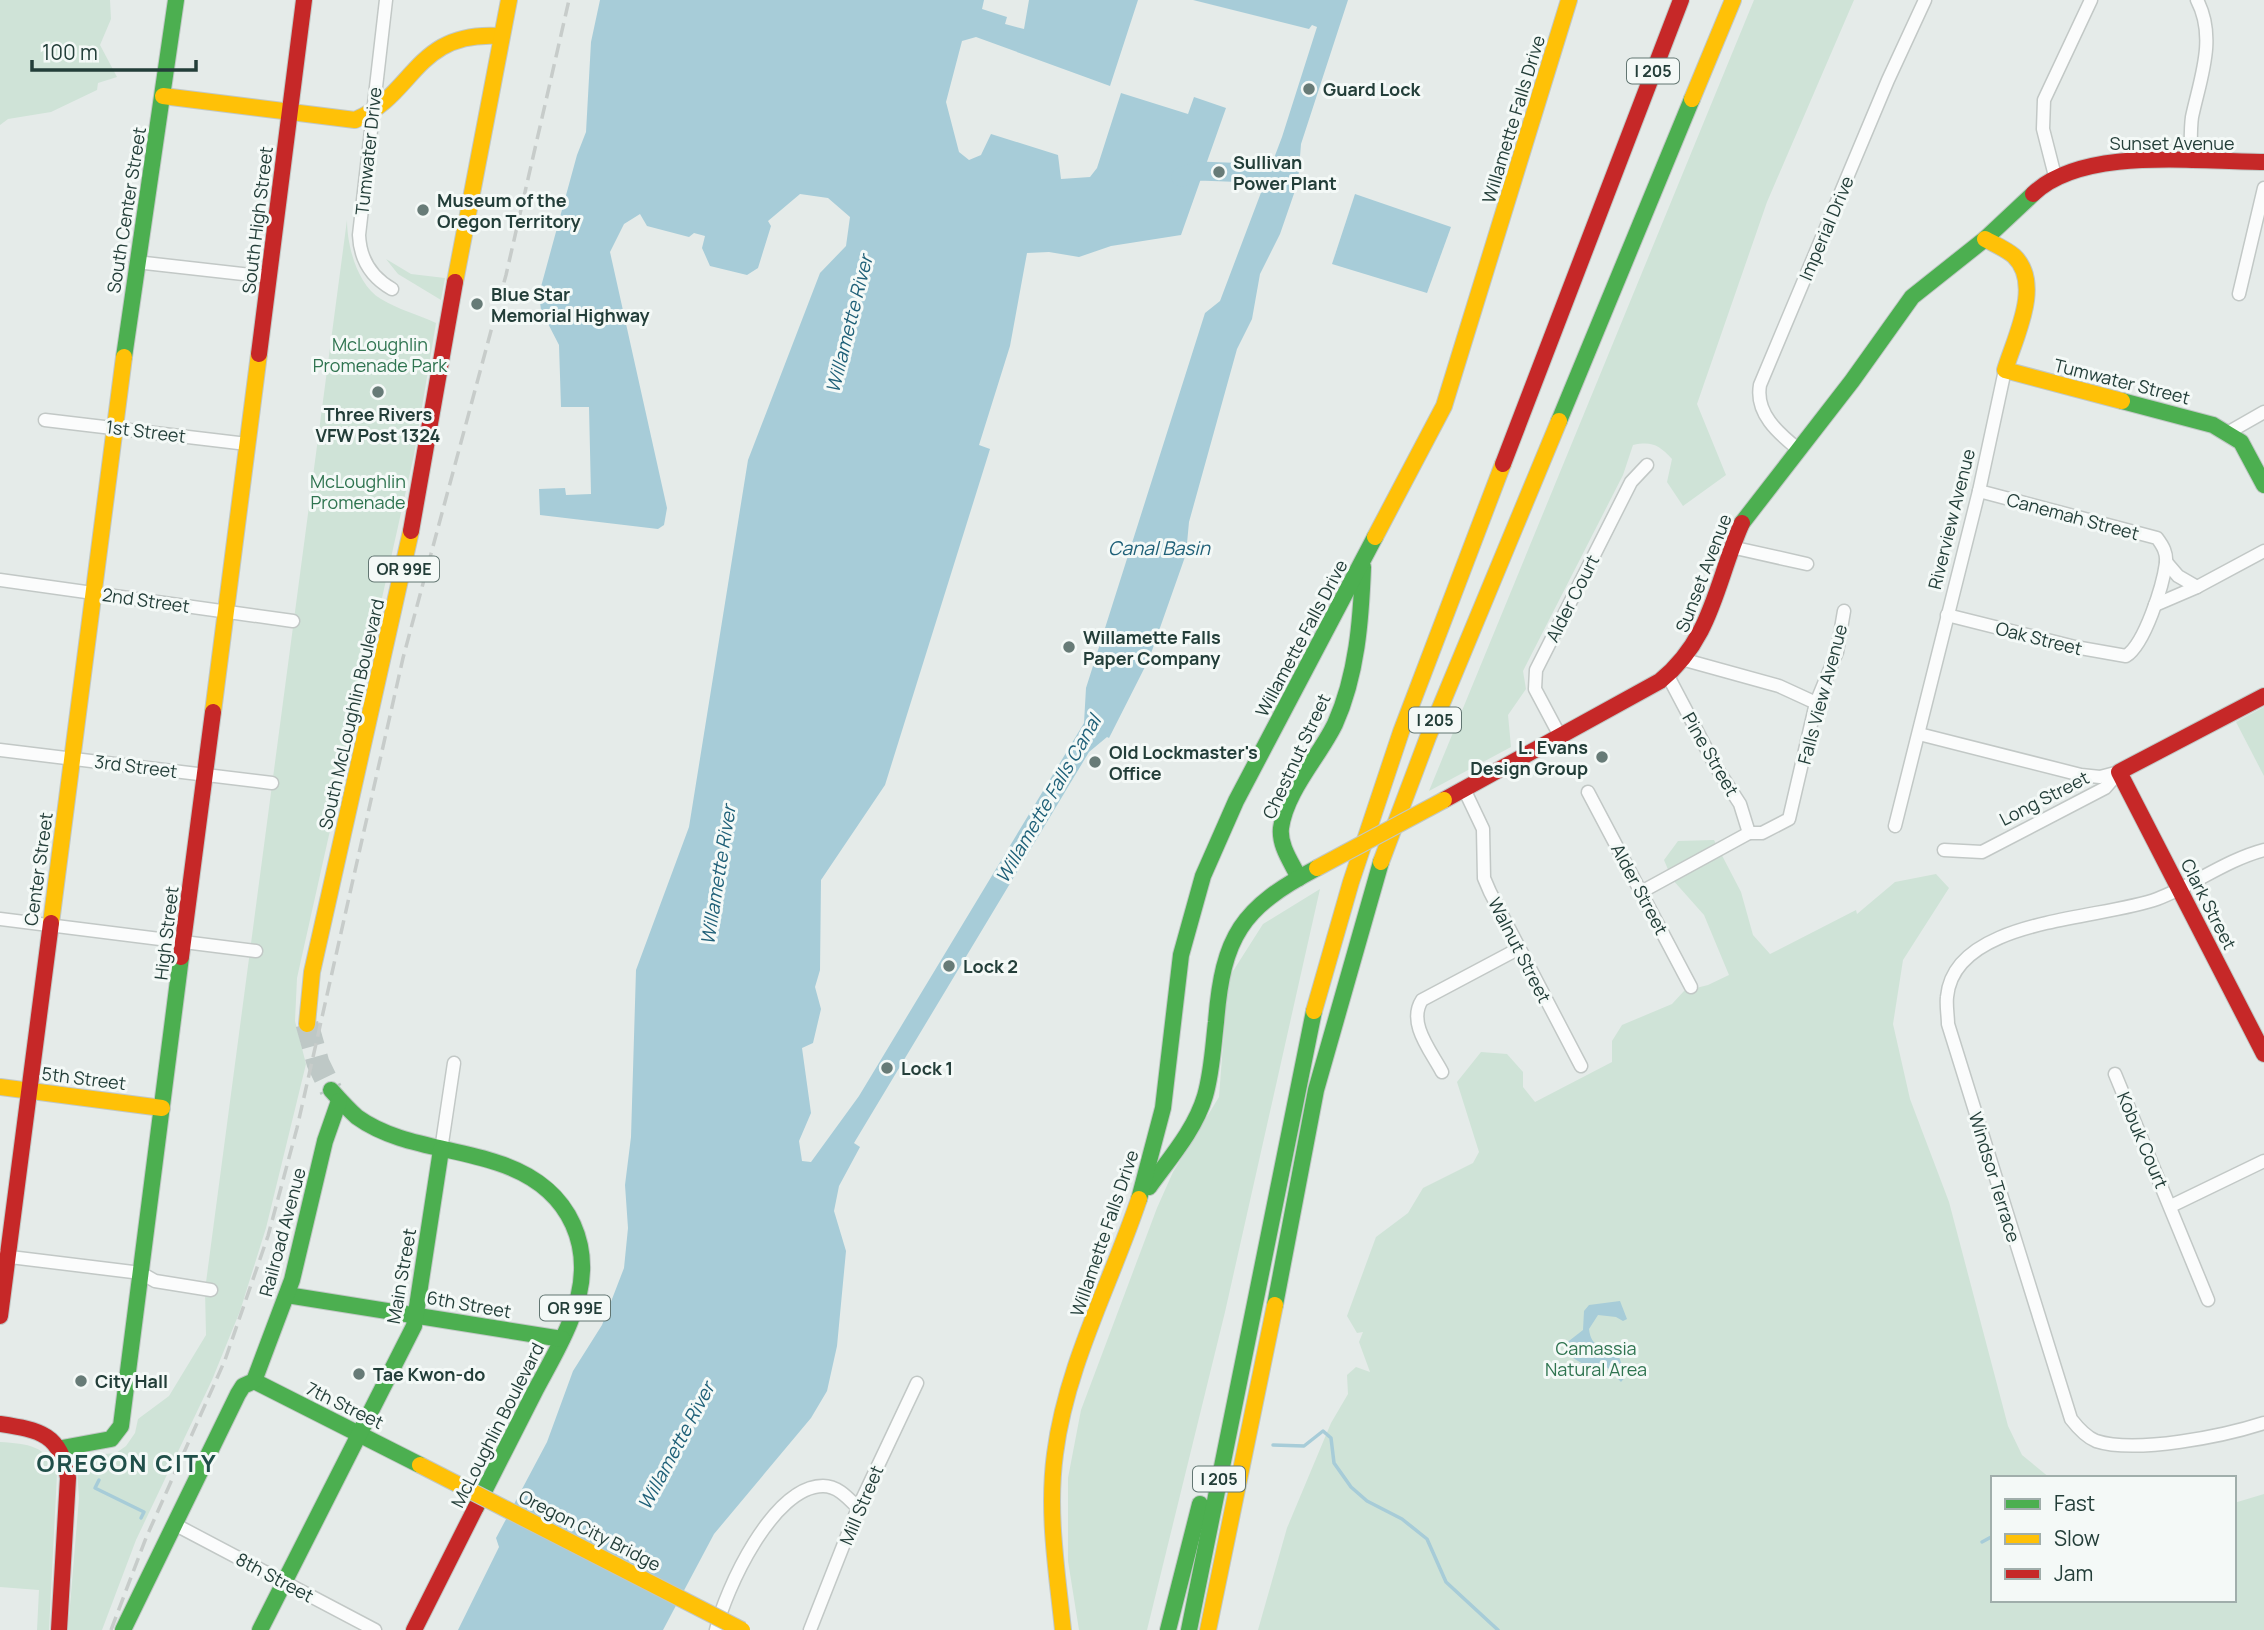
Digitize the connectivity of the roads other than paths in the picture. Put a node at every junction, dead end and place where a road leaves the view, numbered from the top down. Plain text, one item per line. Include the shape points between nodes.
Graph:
1 (176, 0) edge
2 (304, 0) edge
3 (386, 0) edge
4 (509, 0) edge
5 (1569, 0) edge
6 (1733, 0) edge
7 (1926, 0) edge
8 (2091, 0) edge
9 (2197, 0) edge
10 (1679, 3) edge
11 (500, 36) junction
12 (163, 96) junction
13 (371, 111) junction
14 (289, 112) junction
15 (2192, 161) junction
16 (2264, 162) edge
17 (2055, 176) junction
18 (2264, 188) edge
19 (1986, 239) junction
20 (136, 262) junction
21 (269, 277) junction
22 (392, 289) dead end
23 (2239, 294) dead end
24 (2004, 370) junction
25 (2264, 412) edge
26 (45, 420) dead end
27 (115, 427) junction
28 (2229, 432) junction
29 (247, 444) junction
30 (1798, 449) junction
31 (1647, 465) dead end
32 (2264, 485) edge
33 (1979, 491) junction
34 (1731, 547) junction
35 (2264, 551) edge
36 (2166, 562) junction
37 (1363, 563) junction
38 (1807, 564) dead end
39 (0, 580) edge
40 (2197, 587) junction
41 (93, 592) junction
42 (2155, 605) junction
43 (1844, 611) dead end
44 (226, 612) junction
45 (1947, 615) junction
46 (293, 621) dead end
47 (1685, 660) junction
48 (1668, 676) junction
49 (2264, 696) edge
50 (1816, 704) junction
51 (1919, 734) junction
52 (1560, 736) junction
53 (0, 750) edge
54 (72, 758) junction
55 (2119, 772) junction
56 (206, 775) junction
57 (271, 783) dead end
58 (1464, 789) junction
59 (1588, 792) dead end
60 (1895, 826) dead end
61 (1749, 833) junction
62 (1944, 850) dead end
63 (2264, 850) edge
64 (1299, 878) junction
65 (2179, 890) junction
66 (1641, 892) junction
67 (0, 919) edge
68 (50, 925) junction
69 (184, 942) junction
70 (1518, 949) junction
71 (256, 951) dead end
72 (1691, 987) dead end
73 (307, 1024) tunnel mouth
74 (2264, 1055) edge
75 (454, 1063) dead end
76 (1581, 1066) dead end
77 (1442, 1072) dead end
78 (2115, 1074) dead end
79 (0, 1087) edge
80 (28, 1091) junction
81 (335, 1095) joint
82 (1205, 1096) junction
83 (162, 1108) junction
84 (1159, 1126) junction
85 (441, 1150) junction
86 (2264, 1161) edge
87 (1140, 1199) junction
88 (2171, 1206) junction
89 (4, 1256) edge
90 (141, 1273) junction
91 (211, 1290) dead end
92 (287, 1295) junction
93 (2208, 1300) dead end
94 (417, 1314) junction
95 (0, 1315) edge
96 (1248, 1327) junction
97 (562, 1339) junction
98 (254, 1381) junction
99 (917, 1383) dead end
100 (2264, 1423) edge
101 (0, 1424) edge
102 (360, 1433) junction
103 (62, 1448) junction
104 (420, 1465) joint
105 (858, 1508) junction
106 (174, 1524) junction
107 (284, 1582) junction
108 (1213, 1608) junction
109 (59, 1630) edge
110 (123, 1630) edge
111 (260, 1630) edge
112 (376, 1630) edge
113 (414, 1630) edge
114 (716, 1630) edge
115 (742, 1630) edge
116 (810, 1630) edge
117 (1063, 1630) edge
118 (1168, 1630) edge
119 (1189, 1630) edge
120 (1208, 1630) edge
121 (1217, 1630) edge

1 - 12 main road, South Center Street
2 - 14 main road, South High Street
3 - 13 street, Tumwater Drive
4 - 11 main road, South McLoughlin Boulevard / OR 99E
5 - 37 main road, Willamette Falls Drive via 1444,407
6 - 108 main road, I 205 via 1444,698 1378,871 1315,1090
7 - 30 street, Imperial Drive via 1760,385 1765,415
8 - 17 street via 2044,100 2043,129
9 - 15 street via 2206,51 2192,117
10 - 96 main road, I 205 via 1406,719 1351,882 1313,1013
11 - 13 main road via 479,33 453,39
11 - 73 main road, South McLoughlin Boulevard / OR 99E via 415,516 312,972
12 - 14 main road
12 - 20 main road, South Center Street
13 - 14 main road via 351,121
13 - 22 street, Tumwater Drive via 359,245 374,276
14 - 21 main road, South High Street
15 - 16 main road, Sunset Avenue
15 - 17 main road, Sunset Avenue via 2096,163
17 - 19 main road, Sunset Avenue
18 - 23 street
19 - 24 main road, Riverview Avenue via 2013,256 2029,287
19 - 30 main road, Sunset Avenue via 1912,297
20 - 21 street
20 - 27 main road, South Center Street
21 - 29 main road, South High Street
24 - 28 main road, Tumwater Street via 2204,421
24 - 33 street, Riverview Avenue
25 - 28 street
26 - 27 street, 1st Street
27 - 29 street, 1st Street
27 - 41 main road, Center Street
28 - 32 main road via 2241,442
29 - 44 main road, High Street
30 - 34 main road, Sunset Avenue via 1744,519
31 - 52 street, Alder Court via 1631,482 1536,670 1534,684
33 - 36 street, Canemah Street via 2157,538
33 - 45 street, Riverview Avenue
34 - 38 street
34 - 47 main road, Sunset Avenue via 1710,615
35 - 40 street
36 - 40 street
36 - 42 street
37 - 64 main road, Chestnut Street via 1350,685 1281,829
37 - 84 main road, Willamette Falls Drive via 1236,801 1207,865 1181,956
39 - 41 street, 2nd Street
40 - 42 street
41 - 44 street, 2nd Street
41 - 54 main road, Center Street
42 - 45 street, Oak Street via 2131,653 2117,656
43 - 50 street, Falls View Avenue via 1837,652
44 - 46 street, 2nd Street
44 - 56 main road, High Street
45 - 51 street, Riverview Avenue
47 - 48 main road, Sunset Avenue
47 - 50 street via 1779,686
48 - 52 main road, Sunset Avenue
48 - 61 street, Pine Street via 1740,804
49 - 55 main road, Long Street
50 - 61 street, Falls View Avenue via 1789,819 1762,833
51 - 55 street via 2081,775
51 - 60 street, Riverview Avenue
52 - 58 main road, Sunset Avenue
53 - 54 street, 3rd Street
54 - 56 street, 3rd Street
54 - 68 main road, Center Street
55 - 62 street, Long Street via 2105,788 1982,852
55 - 65 main road, Clark Street
56 - 57 street, 3rd Street
56 - 69 main road, High Street
58 - 64 main road, Sunset Avenue, bridge
58 - 70 street, Walnut Street via 1483,829 1484,878
59 - 66 street, Alder Street
61 - 66 street
63 - 65 street, Windsor Terrace via 2244,855
64 - 82 main road, Sunset Avenue via 1248,914 1227,947
65 - 74 main road, Clark Street
65 - 100 street, Windsor Terrace via 2155,900 2014,933 1981,946 1954,975 1947,997 1948,1024 2076,1426 2097,1441 2136,1443 2197,1439
66 - 72 street, Alder Street
67 - 68 street
68 - 69 street
68 - 80 main road, Center Street
69 - 71 street
69 - 83 main road, High Street
70 - 76 street, Walnut Street
70 - 77 street via 1422,1000 1416,1022
75 - 85 street, Main Street
78 - 88 street, Kobuk Court
79 - 80 main road, 5th Street
80 - 83 main road, 5th Street
80 - 89 main road, Center Street
81 - 85 main road, McLoughlin Boulevard / OR 99E via 359,1119 382,1132
81 - 92 main road, Railroad Avenue
82 - 84 main road via 1179,1122
82 - 87 main road, Sunset Avenue via 1184,1136
83 - 90 main road, High Street
84 - 87 main road, Willamette Falls Drive
85 - 94 main road, Main Street
85 - 97 main road, McLoughlin Boulevard / OR 99E via 528,1174 547,1187 570,1214 579,1237 582,1273
86 - 88 street
87 - 117 main road, Willamette Falls Drive via 1070,1387 1058,1436 1051,1489 1052,1528
88 - 93 street, Kobuk Court
89 - 90 street
89 - 95 main road, Center Street
90 - 91 street via 153,1281
90 - 103 main road, High Street via 121,1426 111,1439
92 - 94 main road, 6th Street
92 - 98 main road, Railroad Avenue
94 - 97 main road, 6th Street
94 - 102 main road, Main Street via 411,1335
96 - 118 main road
96 - 119 main road, I 205
97 - 113 main road, McLoughlin Boulevard / OR 99E
98 - 102 main road, 7th Street
98 - 106 main road, Railroad Avenue via 238,1394
99 - 105 street, Mill Street
101 - 103 main road via 40,1431
102 - 104 main road, 7th Street
102 - 107 main road, Main Street
103 - 109 main road via 68,1478
104 - 115 main road, Oregon City Bridge, bridge
105 - 114 street via 840,1491 822,1486 785,1503 766,1523 721,1607
105 - 116 street, Mill Street
106 - 107 street, 8th Street
106 - 110 main road, Railroad Avenue
107 - 111 main road, Main Street
107 - 112 street, 8th Street
108 - 120 main road, I 205
108 - 121 main road

